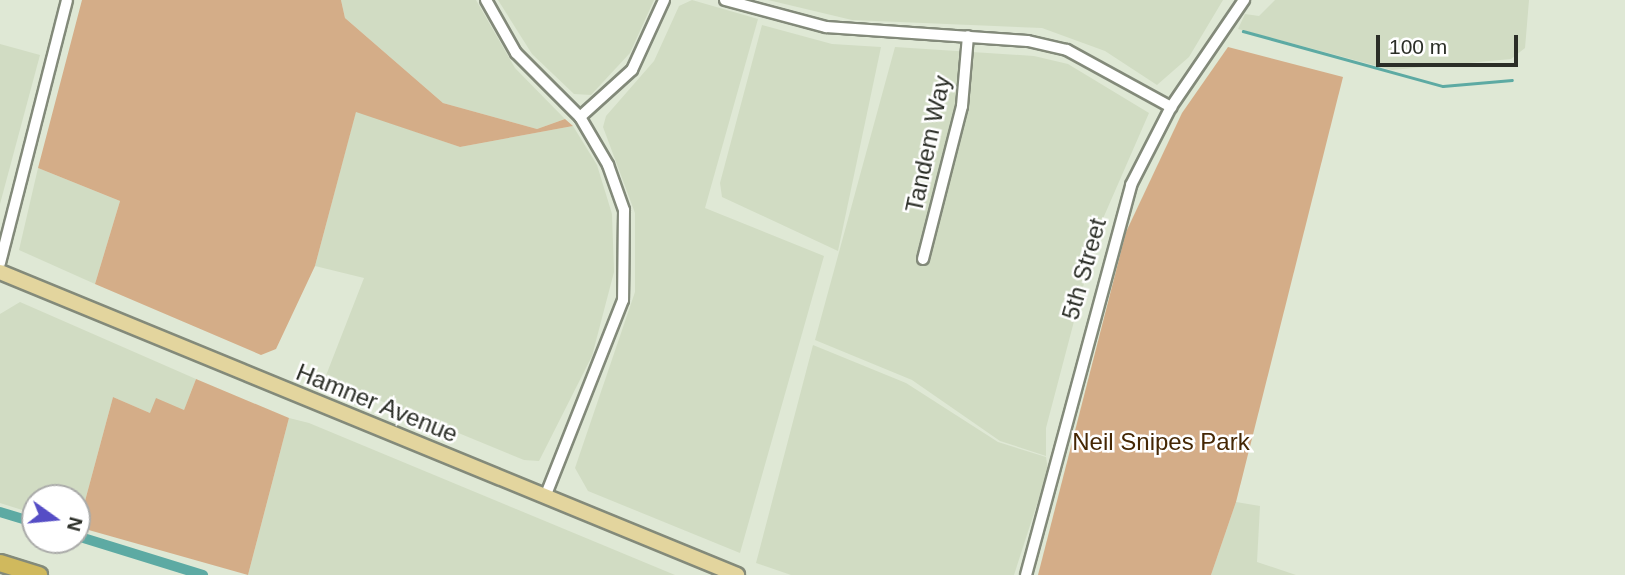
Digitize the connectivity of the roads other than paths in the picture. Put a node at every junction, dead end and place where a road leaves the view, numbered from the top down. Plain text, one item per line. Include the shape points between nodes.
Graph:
1 (67, 0) edge
2 (485, 0) edge
3 (664, 0) edge
4 (726, 0) edge
5 (1244, 0) edge
6 (968, 36) junction
7 (1171, 107) junction
8 (580, 117) junction
9 (923, 260) dead end
10 (0, 263) edge
11 (0, 271) edge
12 (545, 497) junction
13 (0, 563) edge
14 (39, 575) edge
15 (737, 575) edge
16 (1026, 575) edge

1 - 10 street
2 - 8 street via 516,53
3 - 8 street via 632,70
4 - 6 street via 826,27
5 - 7 street, 5th Street
6 - 7 street via 1067,50
6 - 9 street, Tandem Way via 962,106
7 - 16 street, 5th Street via 1121,215
8 - 12 street via 608,165 624,211 623,300
11 - 12 main road, Hamner Avenue
12 - 15 main road, Hamner Avenue
13 - 14 highway

